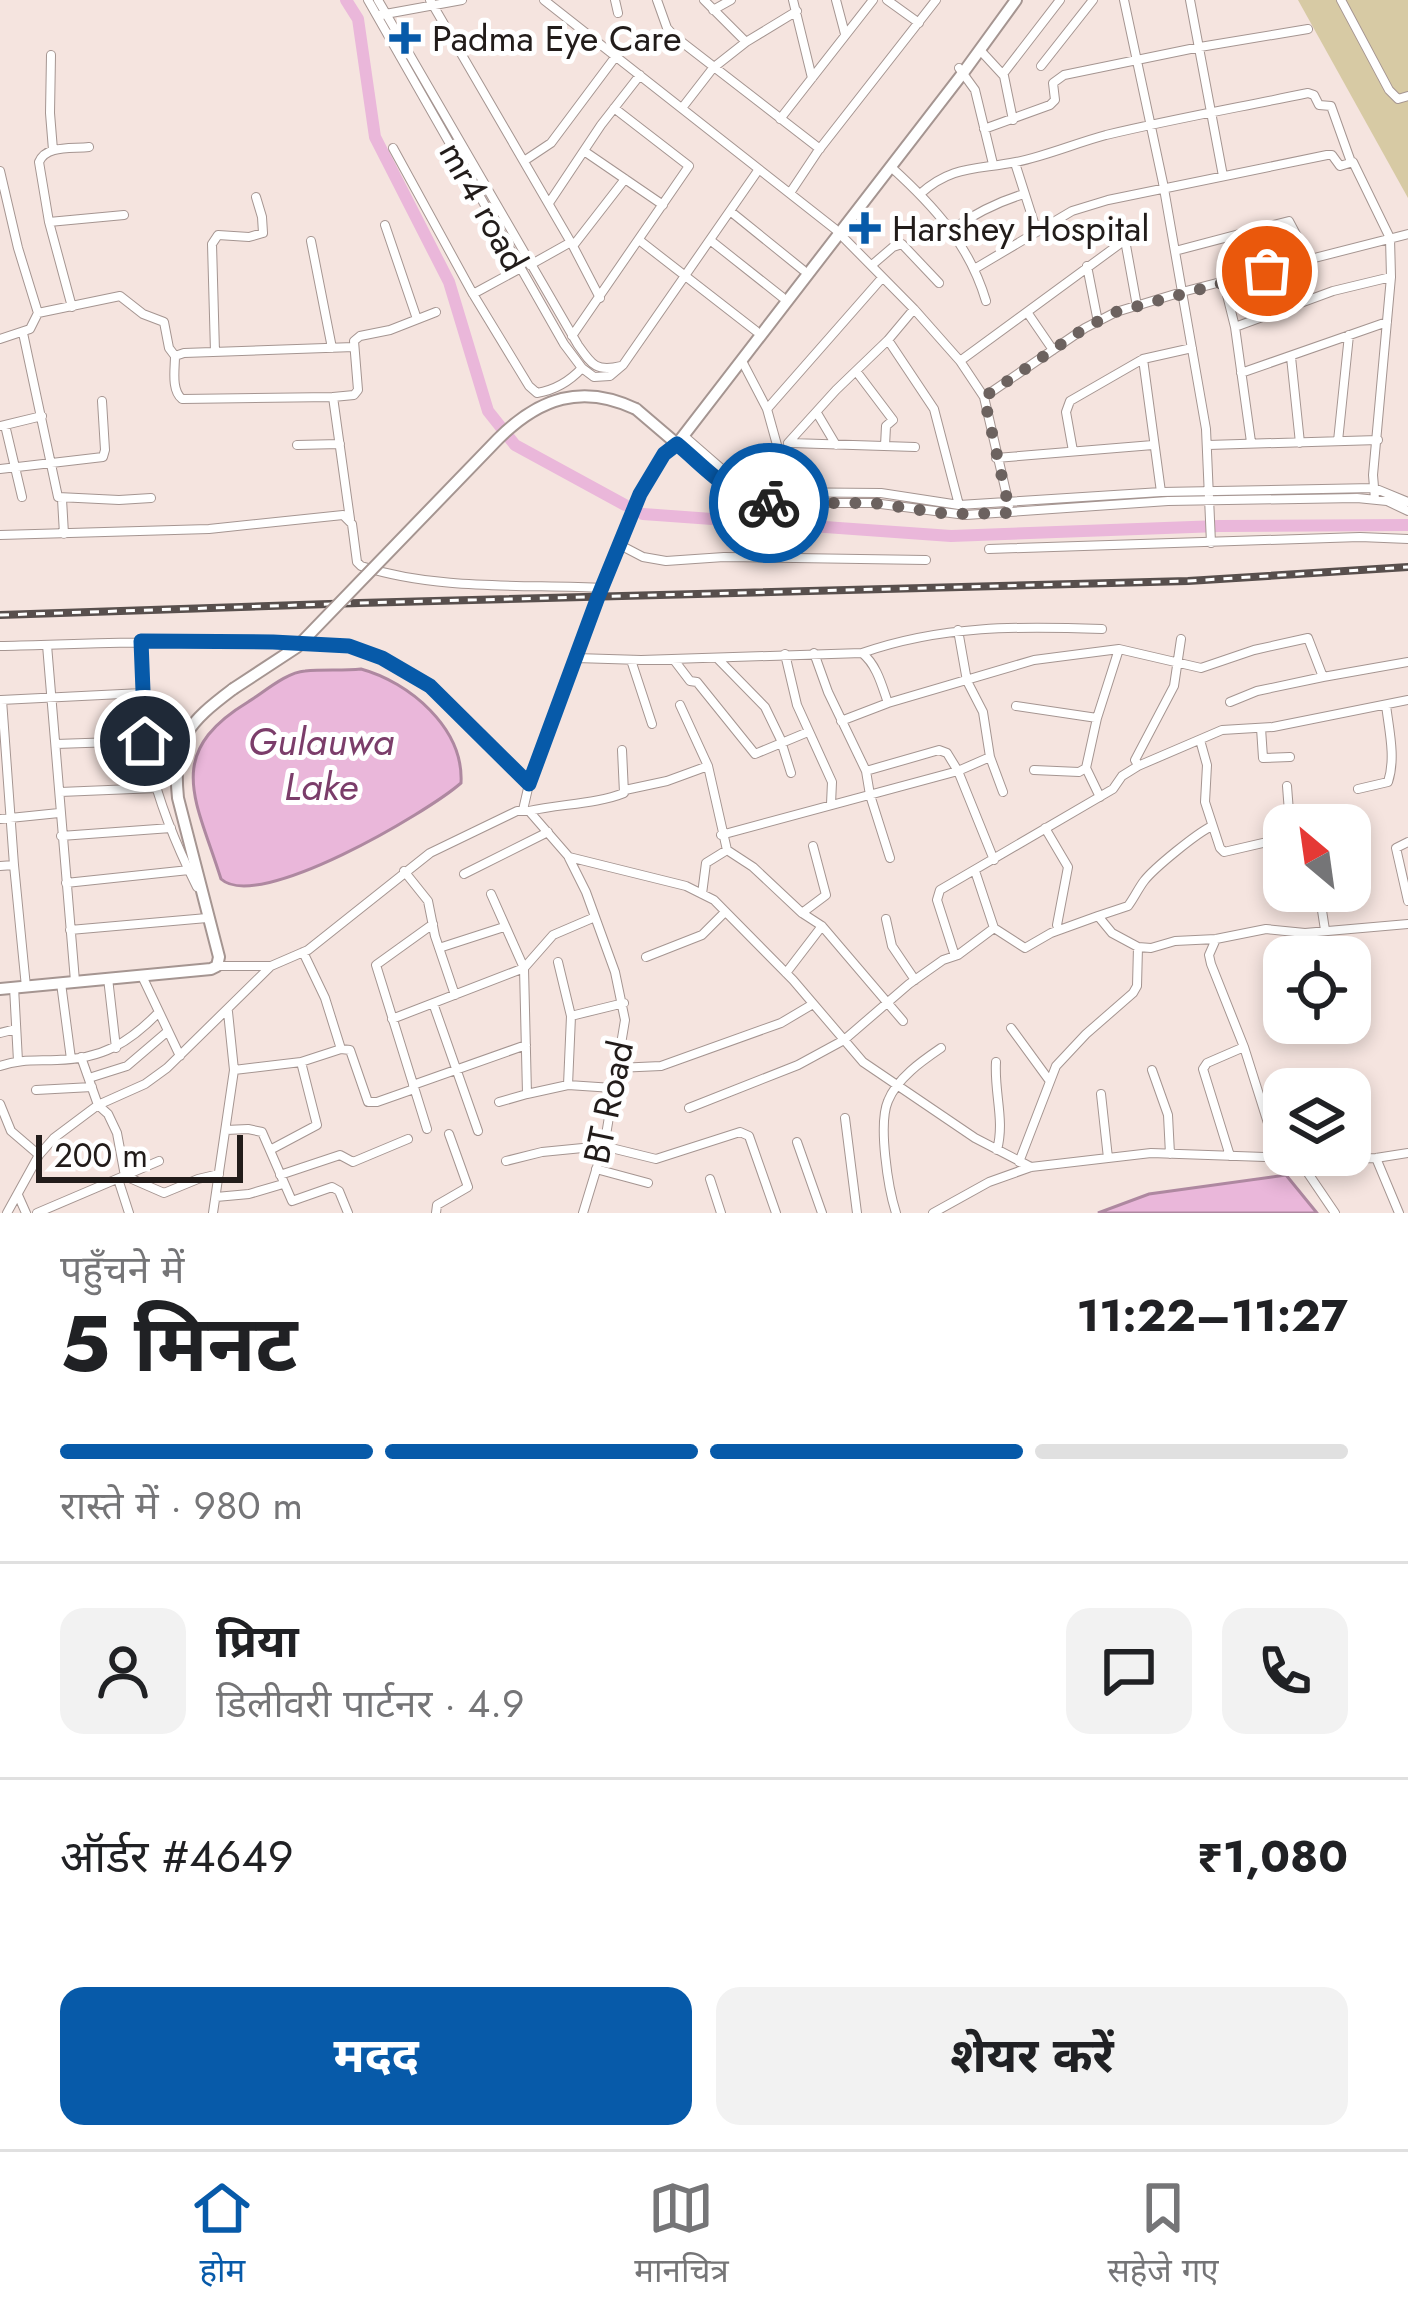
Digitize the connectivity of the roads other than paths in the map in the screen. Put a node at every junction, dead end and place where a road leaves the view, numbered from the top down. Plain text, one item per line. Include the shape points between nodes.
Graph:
1 (368, 0) edge
2 (378, 0) edge
3 (462, 0) edge
4 (544, 0) edge
5 (615, 0) edge
6 (657, 0) edge
7 (704, 0) edge
8 (730, 0) edge
9 (793, 0) edge
10 (836, 0) edge
11 (873, 0) edge
12 (887, 0) edge
13 (936, 0) edge
14 (1012, 0) edge
15 (1060, 0) edge
16 (1093, 0) edge
17 (1124, 0) edge
18 (1190, 0) edge
19 (1341, 0) edge
20 (432, 3) edge
21 (713, 10) junction
22 (797, 11) junction
23 (618, 13) dead end
24 (381, 15) junction
25 (919, 23) junction
26 (1308, 29) dead end
27 (845, 35) junction
28 (746, 43) junction
29 (1200, 47) junction
30 (980, 50) junction
31 (52, 55) dead end
32 (616, 56) junction
33 (1136, 60) junction
34 (1041, 66) dead end
35 (713, 68) junction
36 (961, 70) junction
37 (1003, 74) junction
38 (640, 75) junction
39 (812, 78) junction
40 (1408, 96) edge
41 (614, 108) junction
42 (682, 108) junction
43 (1212, 113) junction
44 (780, 119) junction
45 (1013, 120) junction
46 (1150, 124) junction
47 (984, 129) junction
48 (88, 147) dead end
49 (393, 148) dead end
50 (820, 148) junction
51 (53, 150) junction
52 (584, 151) junction
53 (524, 161) junction
54 (1351, 162) junction
55 (1015, 163) junction
56 (993, 164) junction
57 (891, 167) junction
58 (759, 169) junction
59 (0, 171) edge
60 (1223, 176) junction
61 (625, 178) junction
62 (1164, 190) junction
63 (790, 193) junction
64 (920, 194) junction
65 (1024, 194) junction
66 (256, 197) dead end
67 (549, 203) junction
68 (663, 205) junction
69 (730, 211) junction
70 (124, 214) dead end
71 (49, 222) junction
72 (385, 225) dead end
73 (950, 230) junction
74 (837, 231) junction
75 (1037, 232) junction
76 (1408, 234) edge
77 (1390, 238) junction
78 (639, 240) junction
79 (710, 240) junction
80 (311, 242) dead end
81 (572, 244) junction
82 (1175, 251) junction
83 (1309, 260) junction
84 (872, 265) junction
85 (1087, 266) junction
86 (524, 267) junction
87 (976, 268) junction
88 (803, 270) junction
89 (686, 275) junction
90 (1391, 277) junction
91 (881, 278) junction
92 (939, 283) dead end
93 (1225, 283) junction
94 (1182, 292) junction
95 (473, 294) junction
96 (782, 297) junction
97 (601, 298) junction
98 (986, 301) dead end
99 (1137, 306) junction
100 (72, 307) junction
101 (914, 309) junction
102 (436, 312) dead end
103 (1027, 312) junction
104 (38, 314) junction
105 (417, 320) junction
106 (1098, 322) junction
107 (1387, 322) junction
108 (1235, 326) junction
109 (756, 331) junction
110 (23, 333) junction
111 (1349, 335) junction
112 (572, 336) junction
113 (0, 339) edge
114 (888, 340) junction
115 (750, 345) junction
116 (354, 347) junction
117 (332, 348) junction
118 (1192, 348) junction
119 (1053, 350) junction
120 (214, 352) junction
121 (176, 356) junction
122 (1291, 357) junction
123 (1143, 359) junction
124 (742, 361) junction
125 (959, 361) junction
126 (622, 365) junction
127 (582, 368) junction
128 (856, 371) junction
129 (1241, 373) junction
130 (333, 397) junction
131 (984, 397) junction
132 (102, 401) dead end
133 (767, 409) junction
134 (817, 413) junction
135 (42, 416) junction
136 (2, 426) edge
137 (678, 438) junction
138 (1378, 440) junction
139 (1338, 441) junction
140 (1251, 442) junction
141 (1300, 442) junction
142 (340, 444) junction
143 (783, 444) junction
144 (297, 445) dead end
145 (836, 445) junction
146 (1153, 445) junction
147 (1208, 445) junction
148 (885, 446) junction
149 (914, 447) dead end
150 (1072, 451) junction
151 (996, 458) junction
152 (53, 464) junction
153 (15, 467) junction
154 (0, 469) edge
155 (777, 492) junction
156 (1161, 492) junction
157 (1375, 493) junction
158 (1209, 495) junction
159 (22, 497) dead end
160 (152, 498) dead end
161 (62, 499) junction
162 (777, 504) junction
163 (959, 505) junction
164 (1408, 505) edge
165 (1010, 508) junction
166 (350, 520) junction
167 (64, 534) junction
168 (0, 535) edge
169 (1211, 539) junction
170 (1408, 539) edge
171 (620, 545) junction
172 (989, 549) dead end
173 (926, 560) dead end
174 (604, 588) junction
175 (1102, 629) dead end
176 (958, 630) junction
177 (1180, 639) dead end
178 (141, 641) junction
179 (47, 645) junction
180 (0, 646) edge
181 (1119, 649) junction
182 (814, 653) junction
183 (862, 653) junction
184 (785, 654) junction
185 (716, 657) junction
186 (576, 658) junction
187 (674, 658) junction
188 (631, 659) junction
189 (1408, 662) edge
190 (1178, 663) junction
191 (1323, 677) junction
192 (967, 681) junction
193 (142, 693) junction
194 (52, 699) junction
195 (1, 700) edge
196 (1408, 700) edge
197 (1230, 702) dead end
198 (888, 703) junction
199 (680, 705) dead end
200 (1016, 706) dead end
201 (1386, 706) junction
202 (1096, 718) junction
203 (842, 721) junction
204 (652, 724) dead end
205 (1261, 728) junction
206 (808, 732) junction
207 (1200, 740) junction
208 (145, 741) junction
209 (782, 742) junction
210 (56, 744) junction
211 (622, 750) dead end
212 (990, 757) junction
213 (1290, 758) dead end
214 (708, 766) junction
215 (1138, 766) junction
216 (1086, 768) junction
217 (1034, 770) dead end
218 (866, 771) junction
219 (958, 771) junction
220 (791, 772) dead end
221 (529, 784) junction
222 (1288, 786) dead end
223 (158, 788) junction
224 (1358, 789) dead end
225 (625, 790) junction
226 (60, 792) junction
227 (1003, 792) dead end
228 (870, 795) junction
229 (1100, 797) junction
230 (1289, 804) edge
231 (832, 805) junction
232 (526, 810) junction
233 (59, 813) junction
234 (12, 818) junction
235 (0, 819) edge
236 (1212, 826) junction
237 (172, 827) junction
238 (1046, 828) junction
239 (548, 832) junction
240 (721, 835) junction
241 (62, 836) junction
242 (1408, 842) edge
243 (1263, 843) edge
244 (813, 846) dead end
245 (727, 850) junction
246 (568, 857) junction
247 (890, 858) dead end
248 (994, 860) junction
249 (14, 865) junction
250 (0, 866) edge
251 (189, 870) junction
252 (404, 871) junction
253 (975, 871) junction
254 (464, 874) dead end
255 (66, 884) junction
256 (491, 894) dead end
257 (702, 894) junction
258 (204, 899) junction
259 (1408, 901) edge
260 (725, 911) junction
261 (1322, 912) edge
262 (802, 913) junction
263 (1098, 916) junction
264 (207, 917) junction
265 (595, 917) junction
266 (886, 919) dead end
267 (433, 924) junction
268 (1408, 924) edge
269 (822, 926) junction
270 (504, 927) junction
271 (994, 928) junction
272 (70, 930) junction
273 (1325, 930) junction
274 (1059, 931) junction
275 (1216, 939) junction
276 (1138, 947) junction
277 (440, 948) junction
278 (303, 952) junction
279 (955, 956) junction
280 (646, 957) dead end
281 (558, 962) dead end
282 (217, 966) junction
283 (271, 966) junction
284 (524, 968) junction
285 (786, 973) junction
286 (142, 974) junction
287 (108, 978) junction
288 (915, 980) junction
289 (68, 982) junction
290 (13, 988) edge
291 (454, 995) junction
292 (433, 1003) junction
293 (624, 1003) junction
294 (887, 1003) junction
295 (813, 1004) junction
296 (228, 1010) junction
297 (159, 1012) junction
298 (572, 1016) junction
299 (392, 1019) junction
300 (903, 1021) dead end
301 (1011, 1028) dead end
302 (16, 1029) junction
303 (168, 1031) junction
304 (0, 1033) edge
305 (844, 1040) junction
306 (526, 1045) junction
307 (1244, 1047) junction
308 (116, 1048) junction
309 (941, 1048) dead end
310 (341, 1049) junction
311 (180, 1056) junction
312 (76, 1058) junction
313 (18, 1060) junction
314 (301, 1062) junction
315 (997, 1062) dead end
316 (0, 1066) edge
317 (617, 1068) junction
318 (457, 1069) junction
319 (234, 1070) junction
320 (1152, 1070) dead end
321 (1049, 1080) junction
322 (90, 1082) junction
323 (568, 1085) junction
324 (898, 1085) junction
325 (413, 1087) junction
326 (613, 1088) junction
327 (36, 1090) dead end
328 (527, 1094) junction
329 (1101, 1094) dead end
330 (499, 1102) dead end
331 (0, 1104) edge
332 (98, 1105) junction
333 (1263, 1106) edge
334 (689, 1108) dead end
335 (845, 1118) dead end
336 (427, 1129) dead end
337 (226, 1130) junction
338 (478, 1131) dead end
339 (449, 1134) dead end
340 (408, 1139) dead end
341 (796, 1142) dead end
342 (603, 1146) junction
343 (270, 1150) junction
344 (997, 1150) junction
345 (1408, 1153) edge
346 (1170, 1154) junction
347 (39, 1155) junction
348 (1230, 1156) junction
349 (1263, 1157) edge
350 (1108, 1158) junction
351 (1371, 1158) edge
352 (1376, 1158) junction
353 (506, 1161) dead end
354 (159, 1162) dead end
355 (1019, 1162) junction
356 (1031, 1167) junction
357 (596, 1169) junction
358 (219, 1174) junction
359 (1309, 1176) edge
360 (122, 1178) junction
361 (282, 1179) junction
362 (710, 1179) dead end
363 (649, 1183) dead end
364 (18, 1195) junction
365 (216, 1197) junction
366 (8, 1213) edge
367 (26, 1213) edge
368 (37, 1213) edge
369 (128, 1213) edge
370 (213, 1213) edge
371 (348, 1213) edge
372 (436, 1213) edge
373 (584, 1213) edge
374 (721, 1213) edge
375 (776, 1213) edge
376 (822, 1213) edge
377 (857, 1213) edge
378 (896, 1213) edge
379 (933, 1213) edge
380 (1334, 1213) edge
381 (1400, 1213) edge

1 - 24 street, mr4 road
2 - 24 street, mr4 road
3 - 20 street
4 - 32 street
5 - 23 street
6 - 35 street via 667,28
7 - 21 street
8 - 21 street
9 - 22 street
10 - 27 street
11 - 27 street
12 - 25 street
13 - 25 street
14 - 30 main road
14 - 36 main road
15 - 37 street
16 - 34 street
17 - 33 street
18 - 29 street
19 - 40 street via 1388,90
20 - 24 street
20 - 53 street
21 - 28 street
22 - 28 street
22 - 39 street
24 - 86 street, mr4 road
25 - 50 street
26 - 29 street
27 - 39 street
28 - 35 street
29 - 33 street
29 - 43 street
30 - 36 main road
30 - 37 street
31 - 51 street
32 - 38 street
32 - 53 street via 551,143
33 - 45 street via 1055,79 1054,102
33 - 46 street
35 - 42 street
35 - 44 street
36 - 47 street via 976,90
36 - 57 main road
36 - 74 main road
37 - 45 street
38 - 41 street
38 - 42 street
39 - 44 street
41 - 52 street
41 - 68 street via 689,166
42 - 58 street
43 - 46 street
43 - 54 street via 1311,93 1331,106
43 - 60 street
44 - 50 street
45 - 47 street
46 - 55 street
46 - 62 street
47 - 56 street
48 - 51 street
49 - 95 street
50 - 63 street
51 - 71 street via 39,162
52 - 61 street
52 - 67 street
53 - 67 street
54 - 60 street via 1340,166 1330,154
54 - 77 street
55 - 56 street
55 - 65 street
56 - 64 street via 953,172
57 - 64 street
57 - 74 main road
58 - 63 street
58 - 69 street
59 - 104 street
60 - 62 street
61 - 68 street
61 - 81 street
62 - 75 street via 1108,200
62 - 82 street
63 - 74 street
64 - 73 street
65 - 73 street
65 - 75 street
66 - 120 street via 263,233 218,235 212,244
67 - 81 street
68 - 78 street
69 - 79 street
69 - 88 street
70 - 71 street
71 - 100 street
72 - 105 street
73 - 87 street
74 - 84 street
74 - 88 main road
74 - 115 main road
75 - 87 street
76 - 77 street
77 - 83 street
77 - 90 street
78 - 89 street
78 - 97 street
79 - 89 street
79 - 96 street
80 - 117 street
81 - 86 street
81 - 97 street
82 - 83 street via 1286,221
82 - 94 street
83 - 93 street
84 - 91 street
84 - 92 street via 902,244
85 - 99 street via 1125,241
85 - 103 street
85 - 106 street
86 - 95 street
86 - 112 street, mr4 road
86 - 127 street, mr4 road
87 - 98 street
88 - 96 main road
89 - 109 street
89 - 126 street
90 - 107 street
90 - 108 street
91 - 101 street
91 - 133 street
93 - 94 street
93 - 108 street
94 - 99 street
94 - 118 street
95 - 127 street via 534,390 564,384
96 - 109 main road
97 - 112 street
99 - 106 street
100 - 104 street
100 - 121 street via 125,298 164,322
101 - 114 street
101 - 125 street
102 - 105 street
103 - 119 street
103 - 125 street
104 - 110 street
105 - 116 street via 356,338
106 - 119 street
107 - 111 street
107 - 138 street
108 - 129 street
109 - 115 main road
110 - 113 street
110 - 135 street
111 - 122 street
111 - 139 street
112 - 126 street, mr4 road via 596,367
114 - 128 street
114 - 163 street via 934,409
115 - 124 main road
115 - 137 main road
116 - 117 street
116 - 130 street via 358,390
117 - 120 street
118 - 123 street
118 - 147 street
119 - 131 street
120 - 121 street
121 - 130 street via 182,399
122 - 129 street
122 - 141 street
123 - 146 street
123 - 150 street via 1070,401
124 - 133 street
124 - 137 main road
125 - 131 street
126 - 127 street via 599,377
128 - 134 street
128 - 148 street via 893,420
129 - 140 street
130 - 142 street
131 - 151 street
132 - 152 street via 105,455
133 - 143 street
134 - 143 street
134 - 145 street
135 - 136 street
135 - 152 street
136 - 153 street
137 - 155 street via 748,490
137 - 162 street via 737,494
137 - 171 street via 640,494
137 - 258 main road, bridge via 599,396 555,399 523,416 297,647 199,715 182,739 176,777
138 - 139 street
138 - 157 street
139 - 141 street
140 - 141 street
140 - 147 street
142 - 144 street
142 - 166 street
143 - 145 street
143 - 155 street
145 - 148 street
146 - 150 street
146 - 156 street
147 - 158 street
148 - 149 street
150 - 151 street
151 - 165 street
152 - 153 street
152 - 161 street
153 - 154 street
153 - 159 street
155 - 162 street
155 - 163 street via 881,493
156 - 158 street
156 - 165 street
157 - 158 street
157 - 164 street
158 - 165 street
158 - 169 street
160 - 161 street
161 - 167 street
162 - 165 street via 873,503 947,514
163 - 165 street
166 - 167 street
166 - 174 street via 357,562 399,578
167 - 168 street
169 - 170 street
169 - 172 street
171 - 173 street via 653,560
171 - 174 street
174 - 186 street
175 - 176 street
176 - 183 street
176 - 192 street
177 - 190 street
178 - 179 street
178 - 193 street
178 - 221 street via 349,646 382,658 430,686
179 - 180 street
179 - 194 street
181 - 190 street
181 - 192 street via 1034,660
181 - 202 street
182 - 183 street
182 - 184 street
182 - 203 street
183 - 198 street
184 - 185 street
184 - 206 street
185 - 187 street
185 - 209 street via 765,707
186 - 188 street
186 - 221 street
187 - 188 street
187 - 209 street via 755,754
188 - 204 street
189 - 191 street
190 - 191 street via 1201,668 1308,638
190 - 215 street
191 - 197 street
192 - 198 street
192 - 212 street via 983,712
193 - 194 street
193 - 208 street
194 - 195 street
194 - 210 street
195 - 234 street
196 - 201 street
198 - 203 street
199 - 214 street
200 - 202 street
201 - 205 street
201 - 224 street via 1391,777
202 - 216 street
203 - 218 street
205 - 207 street
205 - 213 street via 1263,758
206 - 209 street
206 - 231 street via 832,782
207 - 215 street
207 - 236 street
208 - 210 street
208 - 223 street
209 - 220 street
210 - 226 street
211 - 225 street
212 - 219 street
212 - 227 street
214 - 225 street
214 - 240 street
215 - 229 street
216 - 217 street
216 - 229 street
218 - 219 street via 939,751
218 - 228 street
219 - 228 street
219 - 248 street
221 - 232 street
222 - 230 street
223 - 226 street
223 - 237 street
225 - 232 street
226 - 233 street
228 - 231 street
228 - 247 street
229 - 238 street
231 - 240 street
232 - 239 street, BT Road
232 - 252 street
233 - 234 street
233 - 241 street
234 - 235 street
234 - 249 street
236 - 243 street via 1224,852
236 - 263 street via 1157,867 1128,907
237 - 241 street
237 - 251 street
238 - 248 street
238 - 274 street via 1068,867
239 - 246 street, BT Road
239 - 254 street
240 - 245 street
241 - 255 street
242 - 259 street via 1396,851
244 - 262 street via 826,896
245 - 257 street via 706,863
245 - 262 street
246 - 257 street
246 - 265 street, BT Road
248 - 253 street
249 - 250 street
249 - 290 street
251 - 255 street
251 - 258 street
252 - 267 street via 428,901
252 - 278 street
253 - 271 street
253 - 279 street via 937,895
255 - 272 street
256 - 270 street
257 - 260 street
258 - 264 main road
260 - 280 street via 702,935
260 - 285 street
261 - 273 street
262 - 269 street
263 - 274 street
263 - 276 street
264 - 272 street
264 - 282 main road
265 - 284 street via 553,935
265 - 293 street, BT Road
266 - 288 street via 892,946
267 - 277 street
267 - 299 street via 376,963
268 - 273 street
269 - 285 street
269 - 294 street
270 - 277 street
270 - 284 street
271 - 274 street via 1025,949
271 - 279 street
272 - 289 street
273 - 275 street
275 - 276 street
275 - 307 street via 1211,964
276 - 321 street via 1133,994
277 - 291 street
278 - 283 street
278 - 310 street
279 - 288 street
281 - 298 street
282 - 283 street
282 - 286 main road
283 - 296 street
284 - 291 street
284 - 306 street
285 - 295 street
286 - 287 main road
286 - 297 street
287 - 289 main road
287 - 308 street
288 - 294 street
289 - 290 main road
289 - 312 street
290 - 302 street
291 - 292 street
292 - 299 street
292 - 318 street
293 - 298 street
293 - 317 street, BT Road
294 - 300 street
294 - 305 street
295 - 305 street
295 - 317 street via 661,1066
296 - 311 street
296 - 319 street
297 - 303 street
297 - 308 street
298 - 323 street
299 - 325 street
301 - 321 street
302 - 304 street
302 - 313 street
303 - 311 street
303 - 322 street via 127,1066
305 - 324 street
305 - 334 street
306 - 318 street
306 - 328 street
307 - 333 street
307 - 348 street via 1203,1069
308 - 312 street
309 - 324 street
310 - 314 street
310 - 325 street via 350,1050 368,1102
311 - 332 street via 145,1084
312 - 313 street
312 - 322 street
313 - 316 street
314 - 319 street
314 - 343 street via 317,1126
315 - 344 street
317 - 326 street, BT Road
318 - 325 street
318 - 338 street
319 - 337 street
320 - 346 street via 1168,1115
321 - 355 street
322 - 327 street
322 - 332 street
323 - 326 street
323 - 328 street
324 - 344 street
324 - 378 street via 884,1120
325 - 336 street
326 - 342 street, BT Road
328 - 330 street
329 - 350 street
331 - 347 street via 11,1131
332 - 347 street
332 - 360 street via 117,1133
335 - 377 street
337 - 343 street via 256,1129
337 - 358 street
339 - 372 street via 469,1186 437,1204
340 - 361 street
341 - 376 street
342 - 353 street
342 - 357 street, BT Road
342 - 375 street via 656,1159 745,1133
343 - 361 street
344 - 355 street
345 - 352 street
346 - 348 street
346 - 350 street
347 - 364 street
348 - 349 street
350 - 356 street
351 - 352 street
352 - 381 street
354 - 360 street
355 - 356 street
356 - 379 street
357 - 363 street
357 - 373 street, BT Road
358 - 360 street via 164,1193
358 - 365 street
359 - 380 street
360 - 368 street
360 - 369 street
361 - 365 street
361 - 371 street via 296,1202 336,1188
362 - 374 street
364 - 366 street
364 - 367 street
365 - 370 street

